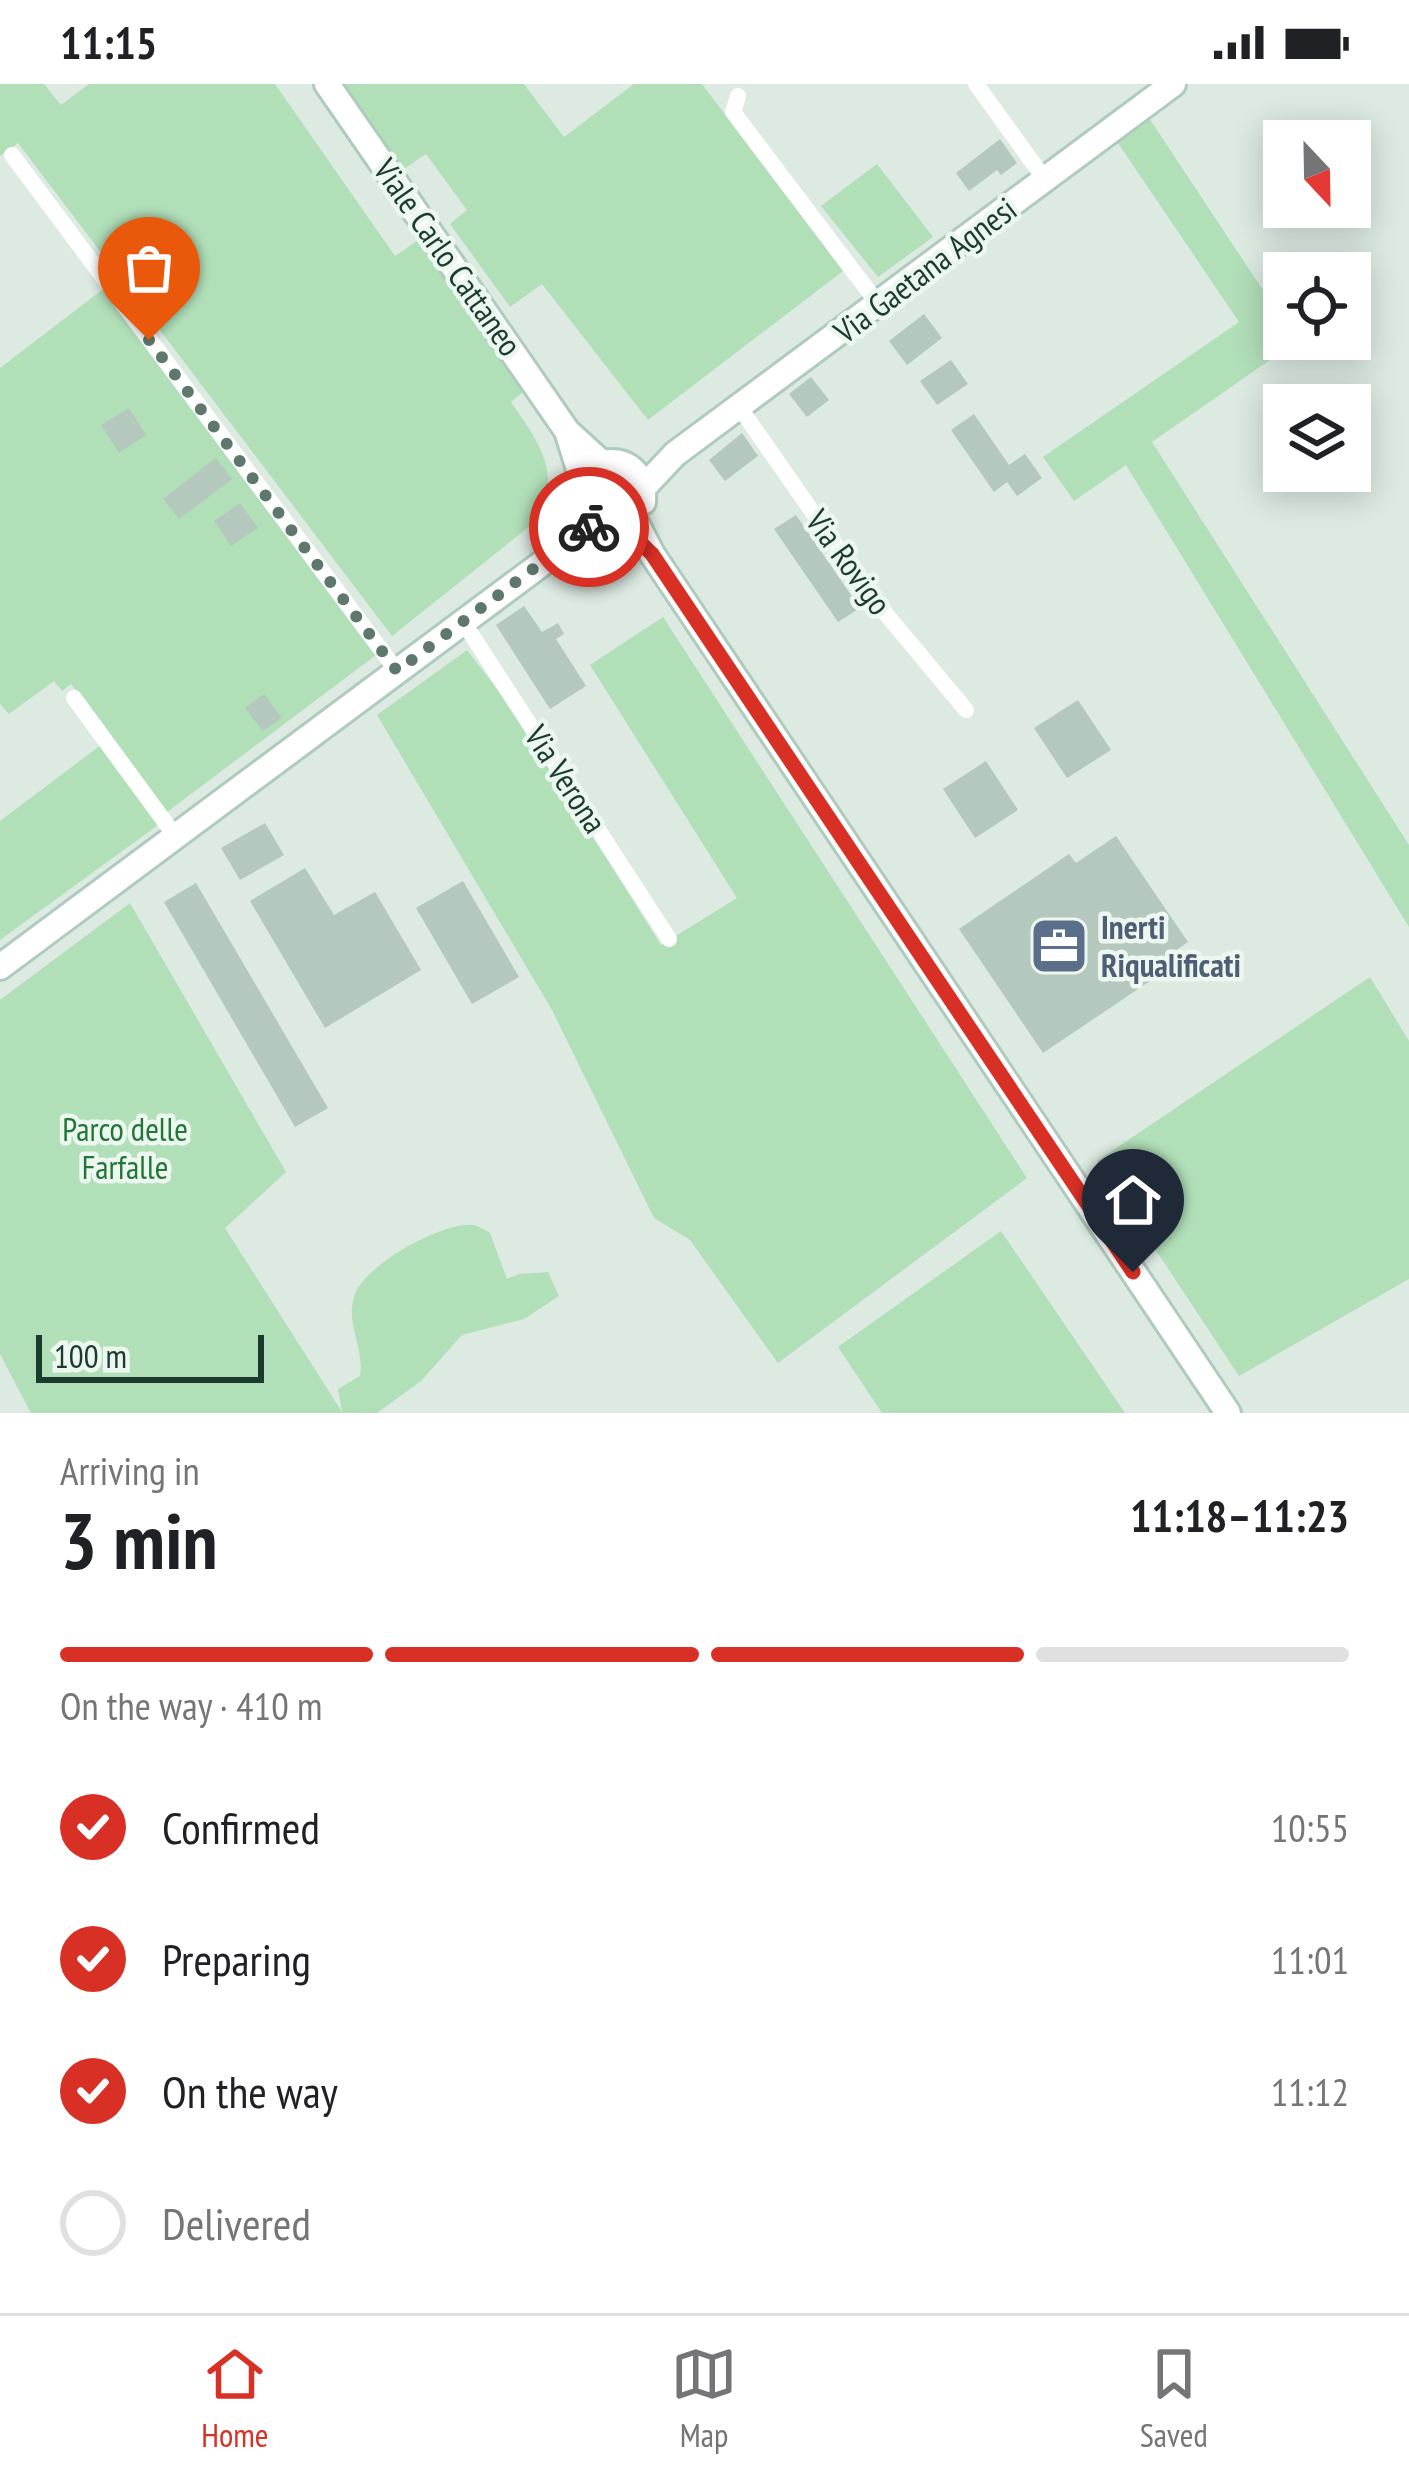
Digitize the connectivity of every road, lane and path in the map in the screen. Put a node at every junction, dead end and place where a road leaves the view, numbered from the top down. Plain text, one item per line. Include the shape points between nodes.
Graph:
1 (327, 84) edge
2 (976, 84) edge
3 (1173, 84) edge
4 (738, 96) dead end
5 (12, 155) dead end
6 (1046, 181) junction
7 (879, 305) junction
8 (740, 408) junction
9 (568, 431) junction
10 (675, 454) junction
11 (613, 463) junction
12 (644, 487) junction
13 (604, 510) junction
14 (462, 620) junction
15 (397, 671) junction
16 (74, 698) dead end
17 (966, 710) dead end
18 (176, 836) junction
19 (669, 939) dead end
20 (0, 967) edge
21 (1228, 1413) edge

1 - 9 street, Viale Carlo Cattaneo
2 - 6 street
3 - 6 street, Via Gaetana Agnesi
4 - 7 street via 733,112
5 - 15 street
6 - 7 street, Via Gaetana Agnesi
7 - 8 street, Via Gaetana Agnesi
8 - 10 street, Via Gaetana Agnesi
8 - 17 street, Via Rovigo via 871,596
9 - 11 street, Viale Carlo Cattaneo
9 - 13 street, Viale Carlo Cattaneo
10 - 11 street, Via Gaetana Agnesi
10 - 12 street, Via Gaetana Agnesi
11 - 12 street, Viale Carlo Cattaneo via 637,472
11 - 13 street
12 - 13 street via 643,504
13 - 14 street
13 - 21 street, Viale Carlo Cattaneo via 652,554
14 - 15 street
14 - 19 street, Via Verona
15 - 18 street
16 - 18 street
18 - 20 street

